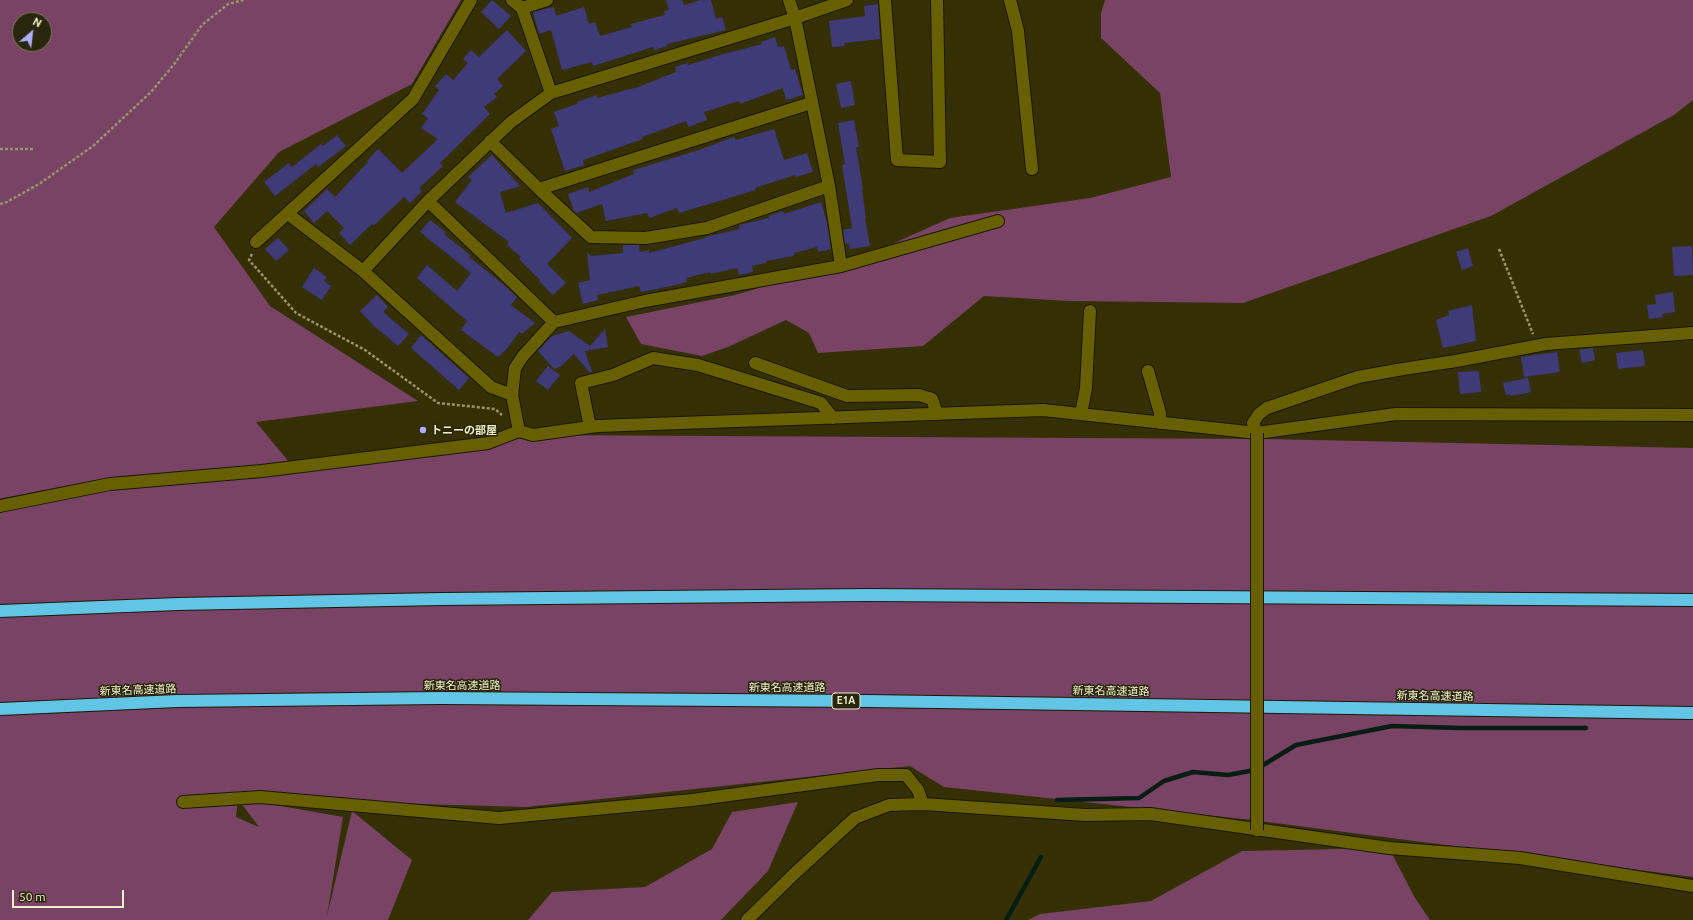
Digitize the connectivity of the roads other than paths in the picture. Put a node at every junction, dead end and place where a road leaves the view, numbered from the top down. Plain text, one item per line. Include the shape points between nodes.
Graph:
1 (471, 0) edge
2 (512, 0) edge
3 (547, 0) edge
4 (788, 0) edge
5 (847, 0) edge
6 (885, 0) edge
7 (937, 0) edge
8 (1010, 0) edge
9 (522, 8) junction
10 (795, 18) junction
11 (551, 93) junction
12 (811, 104) junction
13 (490, 142) junction
14 (1032, 169) dead end
15 (829, 186) junction
16 (539, 189) junction
17 (428, 201) junction
18 (288, 214) junction
19 (998, 221) dead end
20 (256, 242) road end
21 (841, 266) junction
22 (364, 271) junction
23 (1090, 311) dead end
24 (554, 322) junction
25 (1693, 333) edge
26 (755, 363) dead end
27 (1148, 371) dead end
28 (512, 395) junction
29 (937, 414) junction
30 (1081, 414) junction
31 (1693, 415) edge
32 (833, 418) junction
33 (1160, 423) junction
34 (590, 427) junction
35 (519, 431) junction
36 (1257, 433) junction
37 (0, 506) edge
38 (1693, 600) edge
39 (0, 611) edge
40 (0, 709) edge
41 (1693, 713) edge
42 (183, 802) dead end
43 (923, 804) junction
44 (1257, 830) junction
45 (1693, 886) edge
46 (747, 920) edge

1 - 18 street via 413,99
2 - 9 street
3 - 9 street
4 - 10 street
5 - 10 street
6 - 7 street via 897,160 940,162
8 - 14 street via 1018,31
9 - 11 street
10 - 11 street
10 - 12 street
11 - 13 street via 511,122
12 - 15 street
12 - 16 street
13 - 16 street
13 - 17 street
15 - 16 street via 707,228 646,238 591,237
15 - 21 street
17 - 22 street
17 - 24 street
18 - 20 street
18 - 22 street
19 - 21 street
21 - 24 street via 645,301
22 - 28 street via 491,388
23 - 30 street via 1086,388
24 - 28 street via 515,368
25 - 36 street via 1538,346 1358,377 1267,408 1253,423
26 - 29 street via 847,396 919,395 932,398
27 - 33 street via 1160,413
28 - 35 street
29 - 30 street via 1043,410
29 - 32 street
30 - 33 street
31 - 36 street via 1396,414
32 - 34 street
32 - 34 street via 821,403 698,365 653,358 613,375 581,383
33 - 36 street
34 - 35 street via 533,435
35 - 37 street via 488,443 262,471 110,484
36 - 44 street, bridge
38 - 39 highway via 851,595 178,604
40 - 41 highway, 新東名高速道路 / E1A via 177,701 448,698 867,701
42 - 43 street via 260,797 499,818 692,800 885,775 906,775 918,790
43 - 44 street via 1085,815 1150,814
43 - 46 street via 889,805 855,818
44 - 45 street via 1389,848 1520,858

